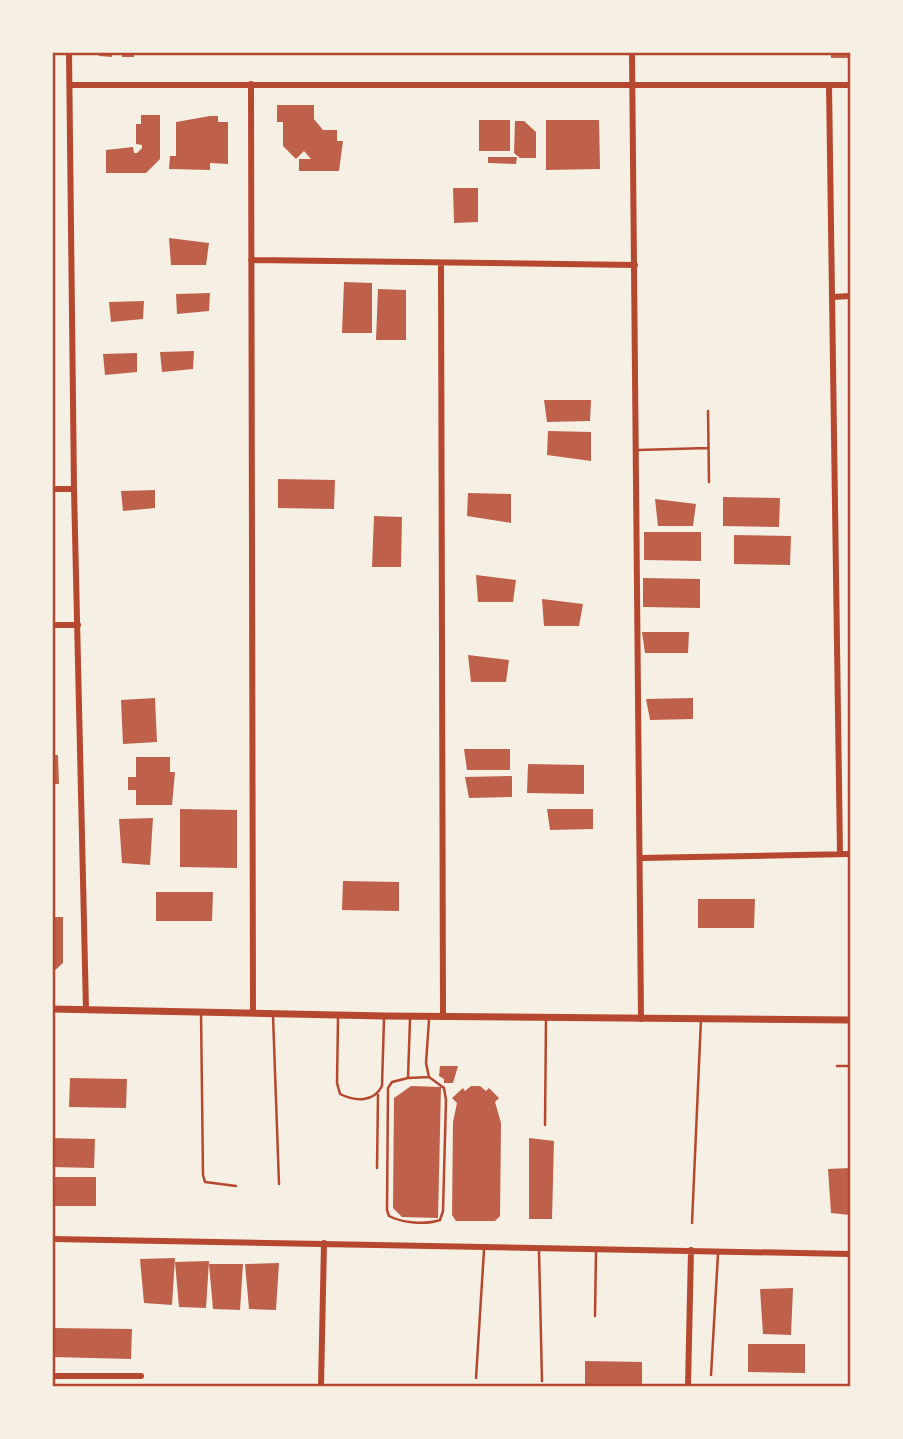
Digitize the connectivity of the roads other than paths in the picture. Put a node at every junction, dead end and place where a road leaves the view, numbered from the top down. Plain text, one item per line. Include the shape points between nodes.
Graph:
1 (69, 52) edge
2 (632, 52) edge
3 (251, 83) junction
4 (633, 85) junction
5 (829, 85) junction
6 (850, 85) edge
7 (70, 86) junction
8 (251, 260) junction
9 (440, 264) junction
10 (635, 265) junction
11 (850, 296) edge
12 (833, 297) junction
13 (708, 411) dead end
14 (708, 448) junction
15 (637, 450) junction
16 (709, 482) dead end
17 (52, 489) edge
18 (74, 489) junction
19 (52, 625) edge
20 (78, 625) junction
21 (840, 854) junction
22 (850, 854) edge
23 (640, 858) junction
24 (52, 1009) edge
25 (86, 1010) junction
26 (201, 1012) junction
27 (253, 1012) junction
28 (272, 1013) junction
29 (338, 1015) junction
30 (384, 1016) junction
31 (410, 1016) junction
32 (429, 1017) junction
33 (443, 1017) junction
34 (546, 1018) junction
35 (641, 1019) junction
36 (701, 1019) junction
37 (850, 1020) edge
38 (837, 1066) dead end
39 (850, 1066) edge
40 (429, 1077) junction
41 (408, 1078) junction
42 (378, 1095) junction
43 (545, 1125) dead end
44 (377, 1168) dead end
45 (279, 1184) dead end
46 (236, 1186) dead end
47 (692, 1223) dead end
48 (52, 1238) edge
49 (324, 1242) junction
50 (485, 1247) junction
51 (539, 1247) junction
52 (596, 1248) junction
53 (691, 1250) junction
54 (718, 1251) junction
55 (850, 1254) edge
56 (595, 1316) dead end
57 (711, 1374) dead end
58 (52, 1376) edge
59 (141, 1376) dead end
60 (476, 1378) dead end
61 (542, 1381) dead end
62 (321, 1387) edge
63 (688, 1387) edge

1 - 7 street
2 - 4 street
3 - 4 street
3 - 7 street
3 - 8 street
4 - 5 street
4 - 10 street
5 - 6 street
5 - 12 street
7 - 18 street
8 - 9 street
8 - 27 street
9 - 10 street
9 - 33 street
10 - 15 street
11 - 12 street
12 - 21 street
13 - 14 lane
14 - 15 lane
14 - 16 lane
15 - 23 street
17 - 18 street
18 - 20 street
19 - 20 street
20 - 25 street
21 - 22 street
21 - 23 street
23 - 35 street
24 - 25 street
25 - 26 street
26 - 27 street
26 - 46 lane via 203,1175 205,1182 215,1186
27 - 28 street
28 - 29 street
28 - 45 lane
29 - 30 street
29 - 42 lane via 340,1094 371,1099
30 - 31 street
30 - 42 lane
31 - 32 street
31 - 41 lane
32 - 33 street
32 - 40 lane
33 - 34 street
34 - 35 street
34 - 43 lane
35 - 36 street
36 - 37 street
36 - 47 lane
38 - 39 lane
40 - 41 lane
40 - 41 lane via 444,1088 446,1100 443,1211 433,1223 398,1221 387,1210 388,1088 391,1082
42 - 44 lane
48 - 49 street
49 - 50 street
49 - 62 street
50 - 51 street
50 - 60 lane
51 - 52 street
51 - 61 lane
52 - 53 street
52 - 56 lane
53 - 54 street
53 - 63 street
54 - 55 street
54 - 57 lane
58 - 59 street

